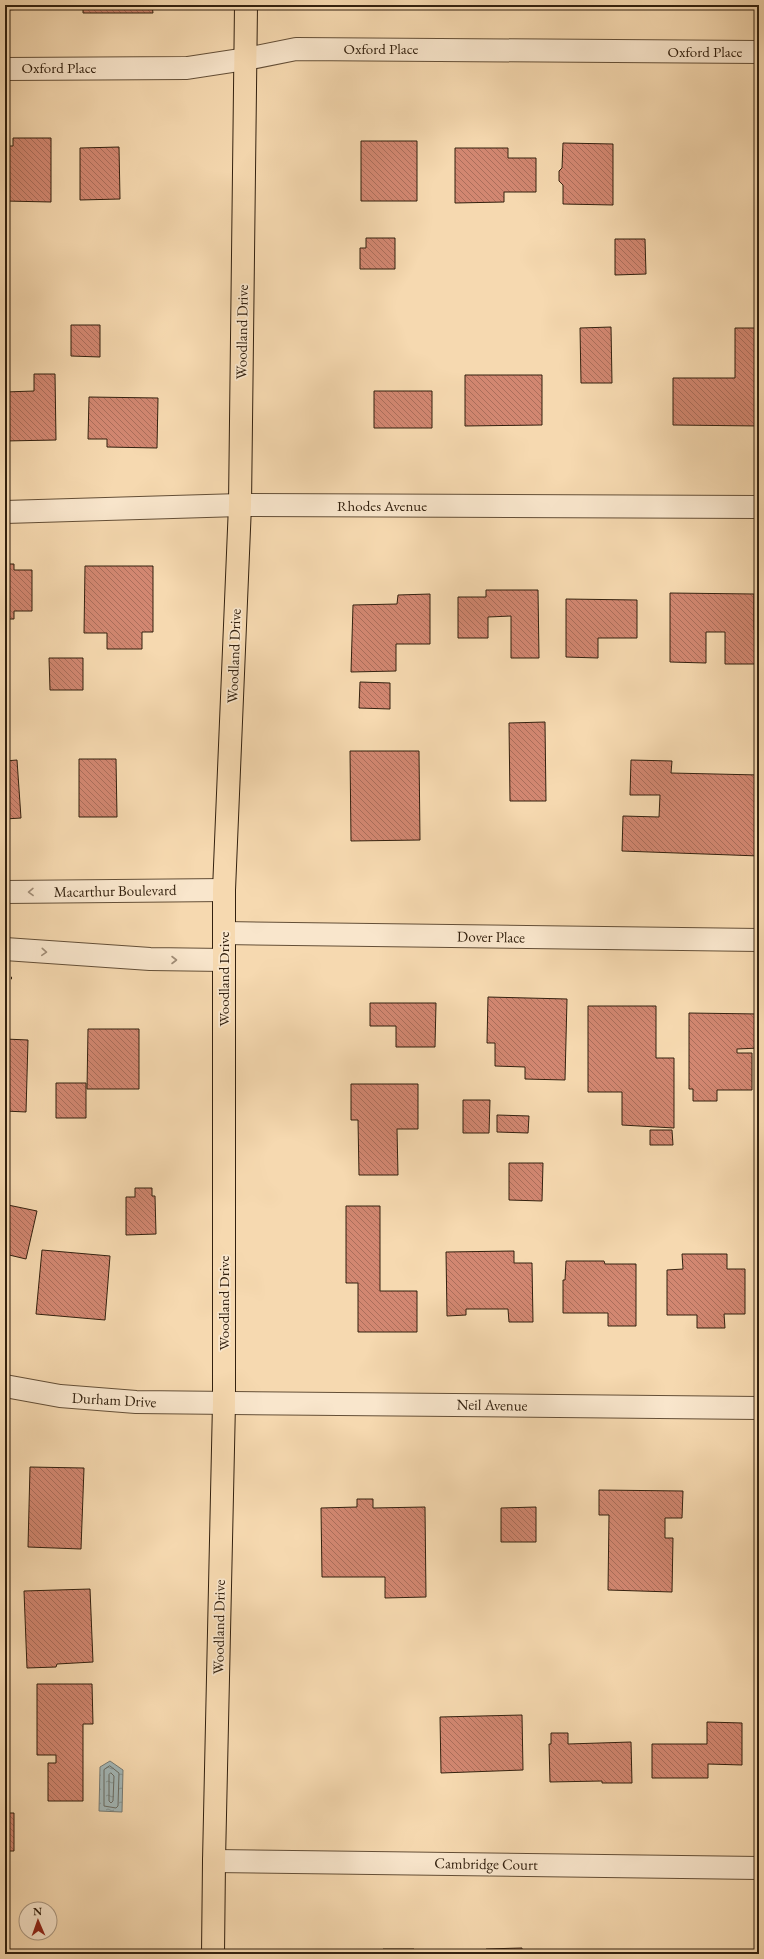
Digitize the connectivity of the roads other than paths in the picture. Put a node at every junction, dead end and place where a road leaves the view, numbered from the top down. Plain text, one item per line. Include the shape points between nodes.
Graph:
1 (246, 5) edge
2 (759, 52) edge
3 (246, 59) junction
4 (5, 69) edge
5 (240, 505) junction
6 (759, 507) edge
7 (5, 512) edge
8 (224, 890) junction
9 (5, 892) edge
10 (224, 934) junction
11 (759, 940) edge
12 (5, 949) edge
13 (224, 960) junction
14 (5, 1386) edge
15 (224, 1403) junction
16 (759, 1408) edge
17 (214, 1861) junction
18 (759, 1868) edge
19 (214, 1954) edge

1 - 3 main road, Woodland Drive
2 - 3 street, Oxford Place via 296,49
3 - 4 street, Oxford Place via 187,68
3 - 5 main road, Woodland Drive
5 - 6 street, Rhodes Avenue
5 - 7 street, Rhodes Avenue
5 - 8 main road, Woodland Drive
8 -> 9 street, Macarthur Boulevard
8 - 10 main road, Woodland Drive
10 - 11 street, Dover Place
10 - 13 main road, Woodland Drive
12 -> 13 street via 150,959
13 - 15 main road, Woodland Drive
14 - 15 street, Durham Drive via 60,1396 136,1402
15 - 16 street, Neil Avenue
15 - 17 main road, Woodland Drive
17 - 18 street, Cambridge Court
17 - 19 main road, Woodland Drive

